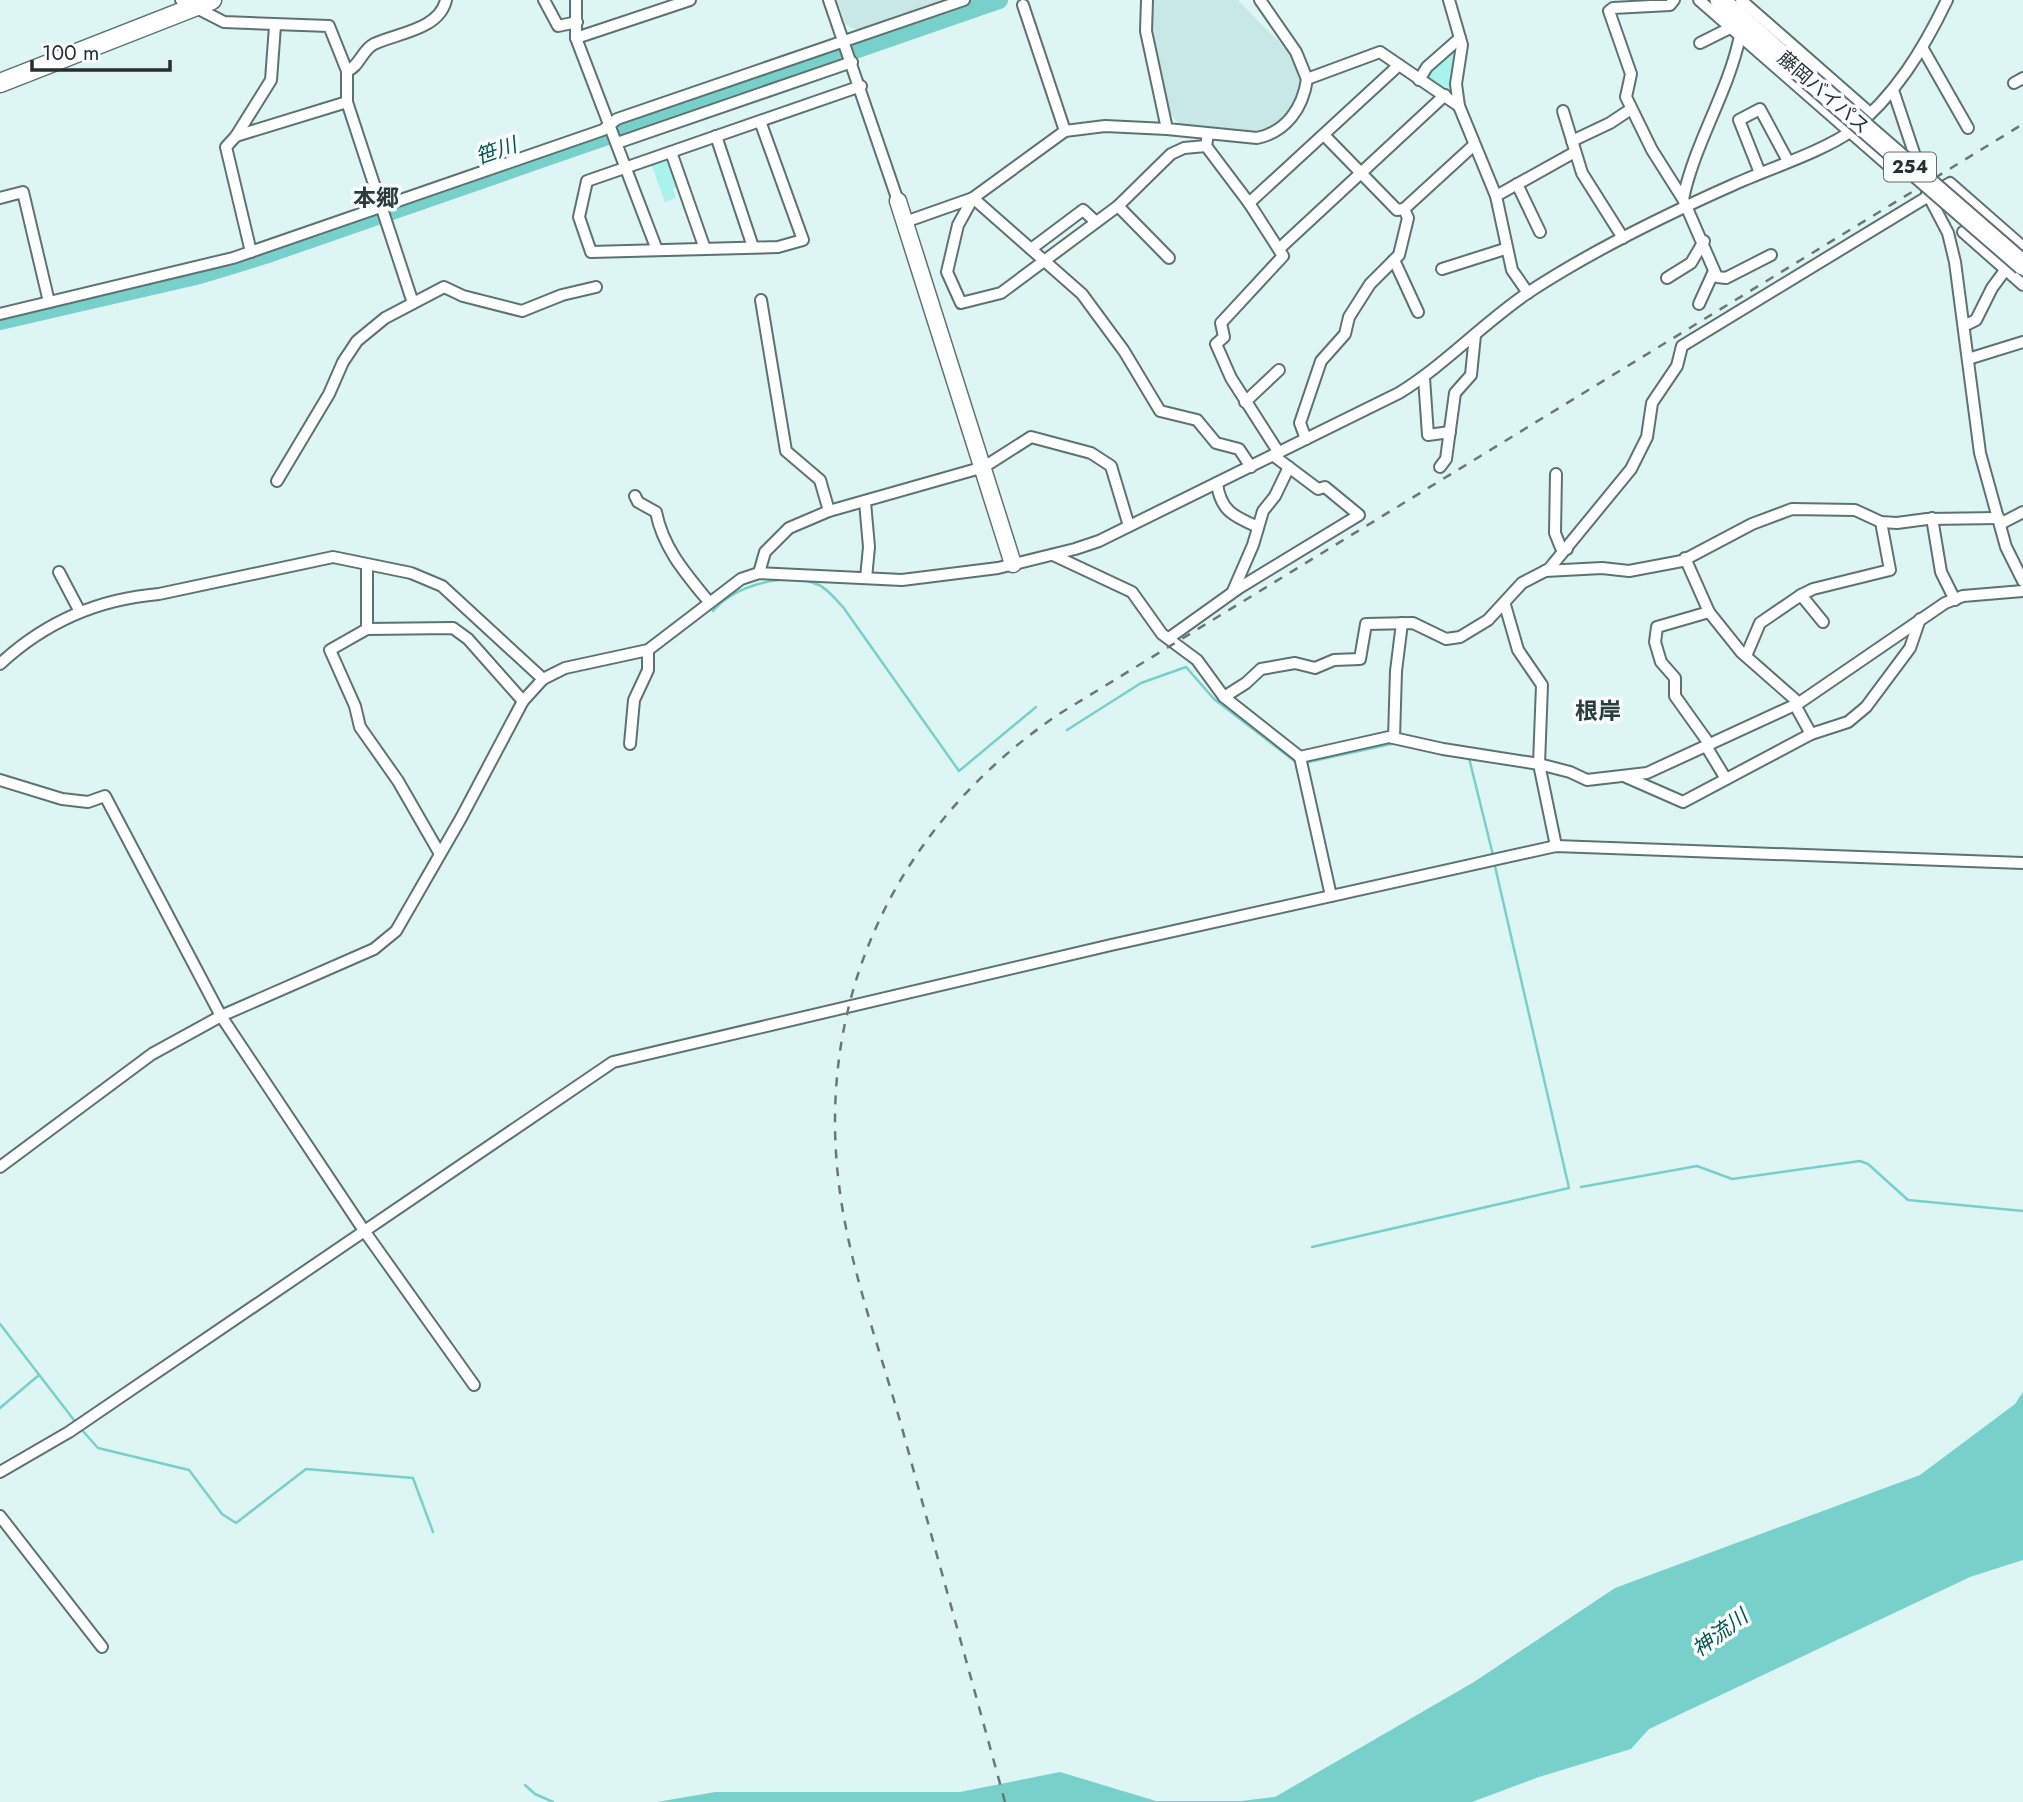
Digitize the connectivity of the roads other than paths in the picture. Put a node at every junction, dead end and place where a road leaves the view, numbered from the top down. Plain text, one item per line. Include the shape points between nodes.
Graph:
1 (212, 0) edge
2 (446, 0) edge
3 (544, 0) edge
4 (576, 0) edge
5 (690, 0) edge
6 (829, 0) edge
7 (964, 0) edge
8 (1147, 0) edge
9 (1260, 0) edge
10 (1449, 0) edge
11 (1674, 0) edge
12 (1699, 0) edge
13 (1720, 0) edge
14 (1741, 0) edge
15 (1947, 0) edge
16 (187, 3) edge
17 (1023, 5) dead end
18 (577, 22) junction
19 (275, 26) junction
20 (1730, 28) junction
21 (1740, 36) junction
22 (576, 38) junction
23 (1460, 38) junction
24 (1700, 43) dead end
25 (1923, 49) junction
26 (849, 53) junction
27 (1399, 65) junction
28 (347, 71) junction
29 (1307, 79) junction
30 (1419, 80) junction
31 (0, 83) edge
32 (861, 86) junction
33 (1893, 90) junction
34 (1445, 95) junction
35 (347, 102) junction
36 (1459, 106) junction
37 (1631, 108) junction
38 (1563, 111) dead end
39 (1870, 113) junction
40 (760, 121) junction
41 (1968, 128) dead end
42 (1167, 129) junction
43 (1065, 131) junction
44 (1849, 132) junction
45 (614, 135) junction
46 (1324, 135) junction
47 (236, 136) junction
48 (716, 136) junction
49 (1207, 140) junction
50 (1474, 145) junction
51 (1573, 147) junction
52 (671, 152) junction
53 (1788, 160) junction
54 (1918, 163) junction
55 (627, 167) junction
56 (1360, 173) junction
57 (1760, 173) junction
58 (1517, 184) junction
59 (1496, 196) junction
60 (1929, 197) junction
61 (0, 198) edge
62 (973, 198) junction
63 (898, 201) joint
64 (1684, 202) junction
65 (1249, 203) junction
66 (1118, 206) junction
67 (1404, 209) junction
68 (382, 210) junction
69 (1993, 220) junction
70 (905, 222) junction
71 (1096, 222) junction
72 (1541, 232) dead end
73 (1964, 232) junction
74 (1948, 233) junction
75 (1623, 238) junction
76 (1704, 241) junction
77 (2021, 242) edge
78 (753, 247) junction
79 (1280, 248) junction
80 (705, 249) junction
81 (1031, 249) junction
82 (1505, 249) junction
83 (657, 250) junction
84 (251, 252) junction
85 (1771, 255) dead end
86 (1169, 258) dead end
87 (1394, 260) junction
88 (1044, 261) junction
89 (2014, 267) edge
90 (1442, 269) dead end
91 (1714, 271) junction
92 (1667, 278) dead end
93 (2023, 285) edge
94 (596, 287) dead end
95 (1528, 293) junction
96 (761, 300) dead end
97 (49, 302) junction
98 (413, 303) junction
99 (1699, 304) dead end
100 (1418, 312) dead end
101 (0, 314) edge
102 (1964, 326) junction
103 (1475, 335) junction
104 (2023, 342) edge
105 (1968, 359) junction
106 (1279, 370) dead end
107 (1424, 378) junction
108 (1245, 402) junction
109 (1450, 432) junction
110 (1306, 439) junction
111 (1276, 454) junction
112 (984, 467) junction
113 (1251, 467) junction
114 (1289, 467) junction
115 (1440, 467) dead end
116 (1556, 474) dead end
117 (277, 481) dead end
118 (1217, 483) junction
119 (635, 496) dead end
120 (865, 502) junction
121 (829, 511) junction
122 (2023, 512) edge
123 (1932, 518) junction
124 (2000, 521) junction
125 (1881, 522) junction
126 (1129, 526) junction
127 (1258, 527) junction
128 (1567, 549) junction
129 (1053, 555) junction
130 (1685, 558) junction
131 (1013, 564) junction
132 (367, 565) junction
133 (1545, 571) junction
134 (59, 572) dead end
135 (758, 573) junction
136 (866, 578) junction
137 (2023, 581) edge
138 (2023, 591) edge
139 (1233, 593) junction
140 (1801, 595) junction
141 (1955, 600) junction
142 (709, 602) junction
143 (1505, 605) junction
144 (80, 612) junction
145 (1709, 612) junction
146 (1920, 619) junction
147 (1823, 622) dead end
148 (1402, 623) junction
149 (367, 629) junction
150 (1170, 638) junction
151 (648, 650) junction
152 (1746, 656) junction
153 (0, 664) edge
154 (543, 679) junction
155 (1224, 697) junction
156 (523, 701) junction
157 (1797, 704) junction
158 (1811, 734) junction
159 (1394, 738) junction
160 (630, 744) dead end
161 (1708, 746) junction
162 (1300, 757) junction
163 (1539, 764) junction
164 (1626, 777) junction
165 (1726, 779) junction
166 (0, 780) edge
167 (1556, 846) junction
168 (440, 854) junction
169 (2023, 863) edge
170 (1331, 896) junction
171 (221, 1016) junction
172 (0, 1167) edge
173 (365, 1232) junction
174 (474, 1385) dead end
175 (0, 1472) edge
176 (0, 1516) edge
177 (102, 1647) dead end

1 - 16 main road
2 - 28 street via 417,30 372,45 354,69
3 - 18 street via 558,26
4 - 18 street
5 - 22 street
6 - 26 street
7 - 26 street
8 - 42 street via 1146,31
9 - 29 street via 1296,52
10 - 23 street
11 - 37 street via 1670,5 1609,11 1631,74 1626,97
12 - 20 street
13 - 89 highway, 藤岡バイパス / 254, bridge
14 - 39 street
15 - 25 street
16 - 19 street via 224,22
16 - 31 main road
17 - 43 street
18 - 22 street
19 - 28 street via 329,26
19 - 47 street via 271,80
20 - 21 street
20 - 24 street
21 - 44 street
21 - 64 street via 1731,74 1690,168
22 - 45 street
23 - 30 street
23 - 36 street
25 - 33 street
25 - 41 street
26 - 32 street
26 - 45 street
26 - 45 street via 617,119
27 - 29 street via 1380,52
27 - 30 street
27 - 46 street
28 - 35 street
29 - 49 street via 1291,120 1270,135
30 - 34 street
32 - 40 street
32 - 63 street
33 - 39 street
33 - 54 street
34 - 36 street
34 - 56 street
35 - 47 street
35 - 68 street
36 - 50 street
37 - 51 street
37 - 64 street
38 - 51 street
39 - 44 street
40 - 48 street
40 - 78 street via 803,240
42 - 43 street via 1119,126
42 - 49 street
43 - 62 street
44 - 53 street
44 - 54 street via 1898,174
45 - 55 street
45 - 68 street
46 - 56 street
46 - 65 street
47 - 84 street via 226,147
48 - 52 street
48 - 78 street
49 - 65 street
49 - 66 street via 1171,154
50 - 59 street
50 - 67 street
51 - 58 street
51 - 75 street via 1592,193
52 - 55 street
52 - 80 street
53 - 57 street
53 - 57 street via 1760,109 1739,120
54 - 60 street
55 - 83 street
55 - 83 street via 587,181 579,217 590,250
56 - 67 street via 1396,210
56 - 79 street
57 - 64 street
58 - 59 street
58 - 72 street
59 - 82 street
60 - 69 street via 1950,183
60 - 74 street
60 - 128 street via 1682,346 1677,366 1652,403 1647,437 1631,469
61 - 97 street via 23,192
62 - 70 street
62 - 81 street
62 - 88 street via 958,225 947,271 961,303 1000,293
63 - 70 street
64 - 75 street
64 - 76 street
65 - 79 street
66 - 71 street
66 - 86 street
67 - 87 street via 1408,218
68 - 84 street
68 - 98 street
69 - 73 street
69 - 77 street
70 - 112 street
71 - 81 street via 1083,210
71 - 88 street
73 - 74 street
73 - 89 street
74 - 102 street
75 - 95 street
76 - 91 street
76 - 92 street via 1691,263
77 - 89 street
78 - 80 street
79 - 108 street via 1283,256 1221,323 1224,337 1216,344
80 - 83 street
81 - 88 street
82 - 90 street
82 - 95 street via 1512,270
84 - 97 street
85 - 91 street via 1726,278
87 - 100 street
87 - 110 street via 1370,284 1349,317 1345,334 1321,361 1300,423
88 - 113 street via 1082,294 1160,411 1197,420 1216,443 1239,449
89 - 93 street
89 - 102 street via 1976,320
91 - 99 street
94 - 98 street via 522,311 444,287
95 - 103 street
96 - 121 street via 786,451 820,480
97 - 101 street
98 - 117 street via 385,317 357,341
102 - 105 street
103 - 107 street
103 - 109 street via 1471,375 1455,393
104 - 105 street
105 - 124 street via 1980,453
106 - 108 street
107 - 109 street via 1428,435
107 - 110 street
108 - 111 street
109 - 115 street via 1446,459
110 - 111 street
111 - 113 street
111 - 114 street
112 - 120 street
112 - 126 street via 1031,437 1091,453 1111,466
112 - 131 street
113 - 118 street
114 - 127 street
114 - 139 street via 1318,489 1325,487 1359,515
116 - 128 street via 1555,533 1561,548
118 - 126 street
118 - 127 street via 1219,499 1231,515
119 - 142 street via 656,512 661,537
120 - 121 street
120 - 136 street
121 - 135 street via 789,528 765,552
122 - 124 street
123 - 124 street
123 - 125 street
123 - 141 street via 1941,572
124 - 137 street via 2006,547
125 - 130 street via 1855,510 1792,509
125 - 140 street via 1890,570
126 - 129 street
127 - 139 street
128 - 133 street
129 - 131 street
129 - 150 street via 1132,592 1162,634
130 - 133 street via 1629,571
130 - 145 street
131 - 136 street via 902,580
132 - 144 street via 332,557 136,596
132 - 149 street
132 - 154 street via 411,573 442,586
133 - 143 street via 1522,583
134 - 144 street
135 - 136 street
135 - 142 street
138 - 141 street
139 - 150 street
140 - 147 street
140 - 152 street via 1760,623
141 - 146 street
142 - 151 street
143 - 148 street via 1460,637 1446,639 1413,623
143 - 163 street via 1518,650 1542,685
144 - 153 street via 29,637
145 - 152 street
145 - 161 street via 1657,627 1655,642 1661,662 1675,678 1675,696
146 - 157 street
146 - 158 street via 1910,648 1866,707 1848,722
148 - 155 street via 1366,624 1360,659 1334,660 1315,668 1296,663 1261,669
148 - 159 street
149 - 156 street via 453,628
149 - 168 street via 330,650 360,727
150 - 155 street via 1197,660
151 - 154 street via 565,668
151 - 160 street via 648,670 634,700
152 - 157 street
154 - 156 street
155 - 162 street
156 - 168 street
157 - 158 street
157 - 161 street
158 - 165 street
159 - 162 street
159 - 163 street
161 - 164 street via 1647,773
161 - 165 street
162 - 170 street
163 - 164 street via 1587,780
163 - 167 street
164 - 165 street via 1683,802
166 - 171 street via 62,799 88,802 105,796
167 - 169 street
167 - 170 street
168 - 171 street via 396,931 374,949
170 - 173 street via 613,1062
171 - 172 street via 152,1054
171 - 173 street
173 - 174 street
173 - 175 street via 69,1432
176 - 177 street

